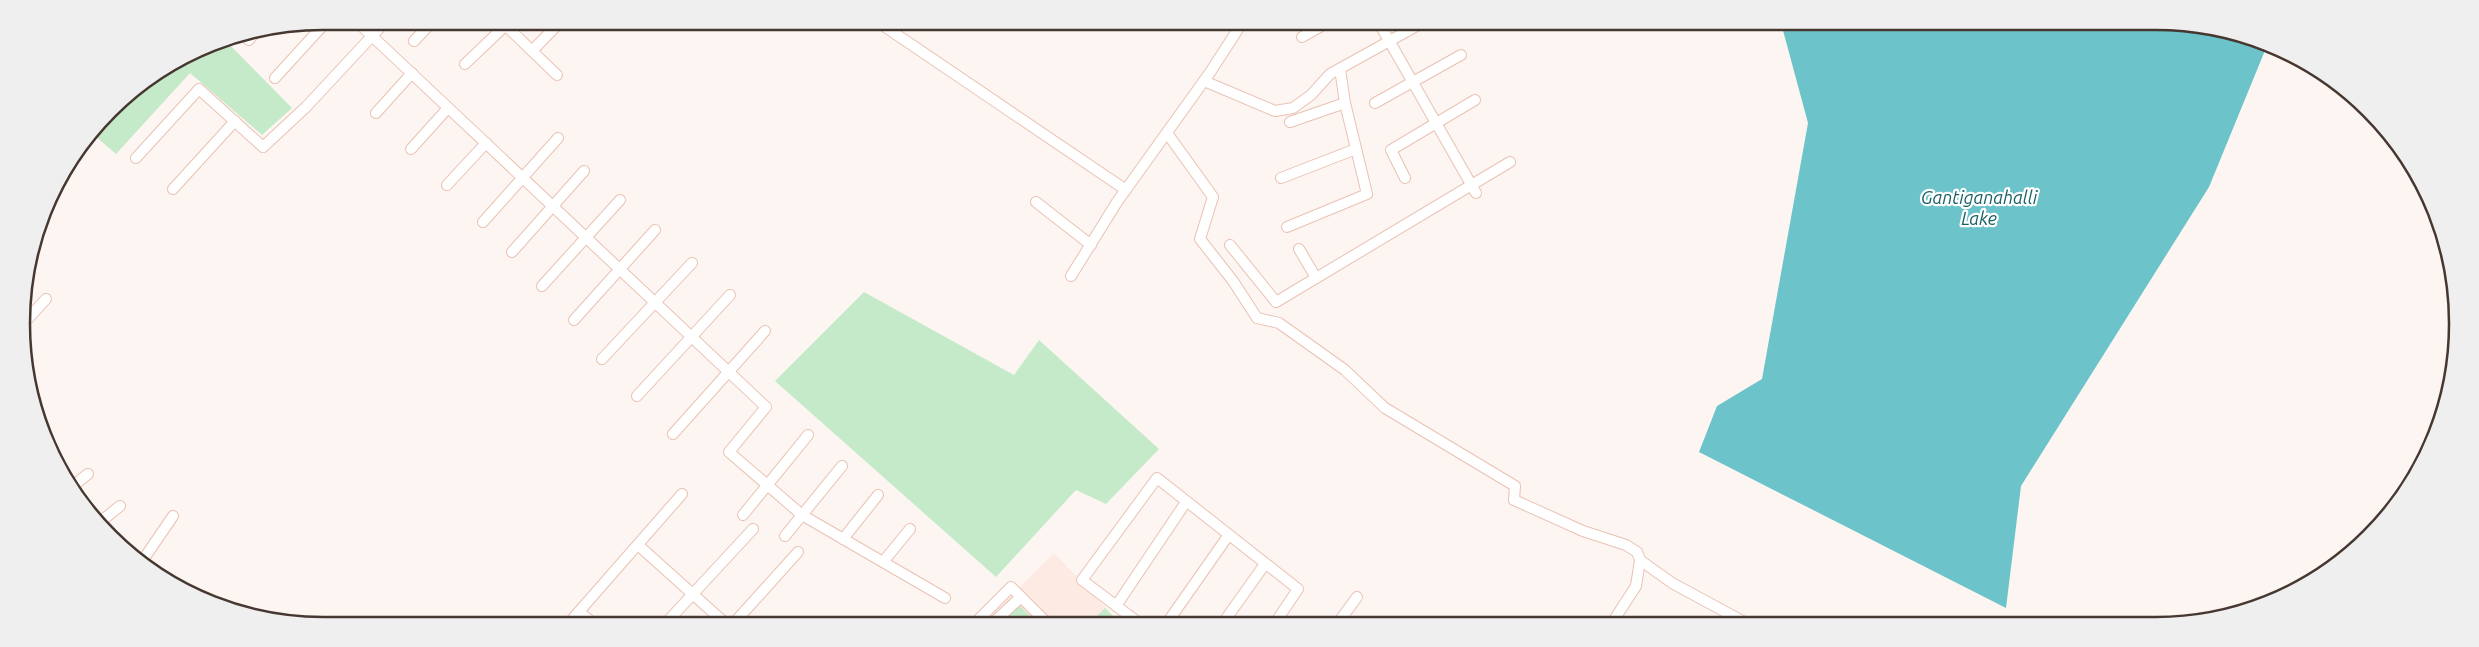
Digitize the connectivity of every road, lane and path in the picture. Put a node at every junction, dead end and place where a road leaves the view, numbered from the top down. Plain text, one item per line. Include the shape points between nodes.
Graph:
1 (319, 30) edge
2 (366, 30) edge
3 (379, 30) edge
4 (424, 30) edge
5 (497, 30) edge
6 (511, 30) edge
7 (552, 30) edge
8 (890, 30) edge
9 (1237, 30) edge
10 (1315, 30) edge
11 (1383, 30) edge
12 (1408, 30) edge
13 (373, 37) junction
14 (1302, 37) dead end
15 (414, 40) dead end
16 (1389, 40) junction
17 (532, 50) junction
18 (1461, 55) dead end
19 (465, 64) dead end
20 (1340, 69) junction
21 (412, 73) junction
22 (557, 75) dead end
23 (275, 78) dead end
24 (1204, 81) junction
25 (1413, 82) junction
26 (1475, 100) dead end
27 (1345, 103) junction
28 (1375, 104) dead end
29 (448, 108) junction
30 (376, 113) dead end
31 (235, 121) junction
32 (1290, 122) dead end
33 (1436, 123) junction
34 (1167, 133) junction
35 (558, 138) dead end
36 (486, 143) junction
37 (411, 149) dead end
38 (1356, 149) junction
39 (136, 158) dead end
40 (1510, 162) dead end
41 (584, 171) dead end
42 (523, 178) junction
43 (1281, 178) dead end
44 (1405, 178) dead end
45 (447, 184) dead end
46 (173, 189) dead end
47 (1474, 189) junction
48 (1126, 190) junction
49 (620, 200) dead end
50 (1036, 202) dead end
51 (553, 206) junction
52 (483, 222) dead end
53 (1287, 227) dead end
54 (655, 230) dead end
55 (586, 237) junction
56 (1091, 245) junction
57 (1230, 245) dead end
58 (1299, 249) dead end
59 (512, 252) dead end
60 (692, 263) dead end
61 (620, 269) junction
62 (1071, 276) dead end
63 (1316, 278) junction
64 (542, 286) dead end
65 (730, 295) dead end
66 (46, 299) dead end
67 (655, 302) junction
68 (31, 314) edge
69 (574, 320) dead end
70 (765, 331) dead end
71 (692, 337) junction
72 (602, 359) dead end
73 (729, 372) junction
74 (637, 396) dead end
75 (673, 434) dead end
76 (808, 435) dead end
77 (842, 466) dead end
78 (88, 474) dead end
79 (77, 483) edge
80 (767, 485) junction
81 (682, 494) dead end
82 (878, 495) dead end
83 (1186, 502) junction
84 (120, 506) dead end
85 (743, 515) dead end
86 (802, 515) junction
87 (173, 516) dead end
88 (104, 518) edge
89 (753, 529) dead end
90 (910, 529) dead end
91 (785, 536) dead end
92 (1228, 536) junction
93 (843, 539) junction
94 (638, 545) junction
95 (798, 552) dead end
96 (145, 556) edge
97 (1640, 560) junction
98 (883, 562) junction
99 (1264, 564) junction
100 (693, 594) junction
101 (1021, 597) junction
102 (1357, 597) dead end
103 (945, 598) dead end
104 (1116, 606) junction
105 (579, 612) junction
106 (574, 617) edge
107 (585, 617) edge
108 (672, 617) edge
109 (718, 617) edge
110 (739, 617) edge
111 (981, 617) edge
112 (999, 617) edge
113 (1041, 617) edge
114 (1130, 617) edge
115 (1170, 617) edge
116 (1227, 617) edge
117 (1279, 617) edge
118 (1343, 617) edge
119 (1616, 617) edge
120 (1735, 617) edge

1 - 23 street
2 - 13 street
3 - 13 street
4 - 15 street
5 - 19 street
6 - 17 street
7 - 17 street
8 - 48 street
9 - 24 street
10 - 14 street
11 - 16 street
12 - 16 street
13 - 21 street
13 - 31 street via 306,107 263,146
16 - 20 street
16 - 25 street
17 - 22 street
18 - 25 street
20 - 24 street via 1330,74 1294,108 1275,111
20 - 27 street
21 - 29 street
21 - 30 street
24 - 34 street
25 - 28 street
25 - 33 street
26 - 33 street
27 - 32 street
27 - 38 street
29 - 36 street
29 - 37 street
31 - 39 street via 199,89
31 - 46 street
33 - 44 street via 1391,150
33 - 47 street
34 - 48 street
34 - 97 street via 1213,197 1200,239 1233,281 1256,318 1279,323 1344,370 1385,408 1515,486 1514,500 1583,531 1626,545 1636,552
35 - 42 street
36 - 42 street
36 - 45 street
38 - 43 street
38 - 53 street via 1367,194
40 - 47 street
41 - 51 street
42 - 51 street
42 - 52 street
47 - 63 street
48 - 56 street
49 - 55 street
50 - 56 street
51 - 55 street
51 - 59 street
54 - 61 street
55 - 61 street
55 - 64 street
56 - 62 street
57 - 63 street via 1276,302
58 - 63 street
60 - 67 street
61 - 67 street
61 - 69 street
65 - 71 street
66 - 68 street
67 - 71 street
67 - 72 street
70 - 73 street
71 - 73 street
71 - 74 street
73 - 75 street
73 - 80 street via 766,407 729,452
76 - 80 street
77 - 86 street
78 - 79 street
80 - 85 street
80 - 86 street
81 - 94 street
82 - 93 street
83 - 92 street
83 - 104 street
83 - 104 street via 1157,478 1082,580
84 - 88 street
86 - 91 street
86 - 93 street
87 - 96 street
89 - 100 street
90 - 98 street
92 - 99 street
92 - 115 street
93 - 98 street
94 - 100 street
94 - 105 street
95 - 110 street
97 - 119 street via 1636,586
97 - 120 street via 1672,583
98 - 103 street
99 - 116 street
99 - 117 street via 1298,589
100 - 108 street
100 - 109 street
101 - 111 street via 1011,587
101 - 112 street
101 - 113 street
102 - 118 street
104 - 114 street
105 - 106 street
105 - 107 street

